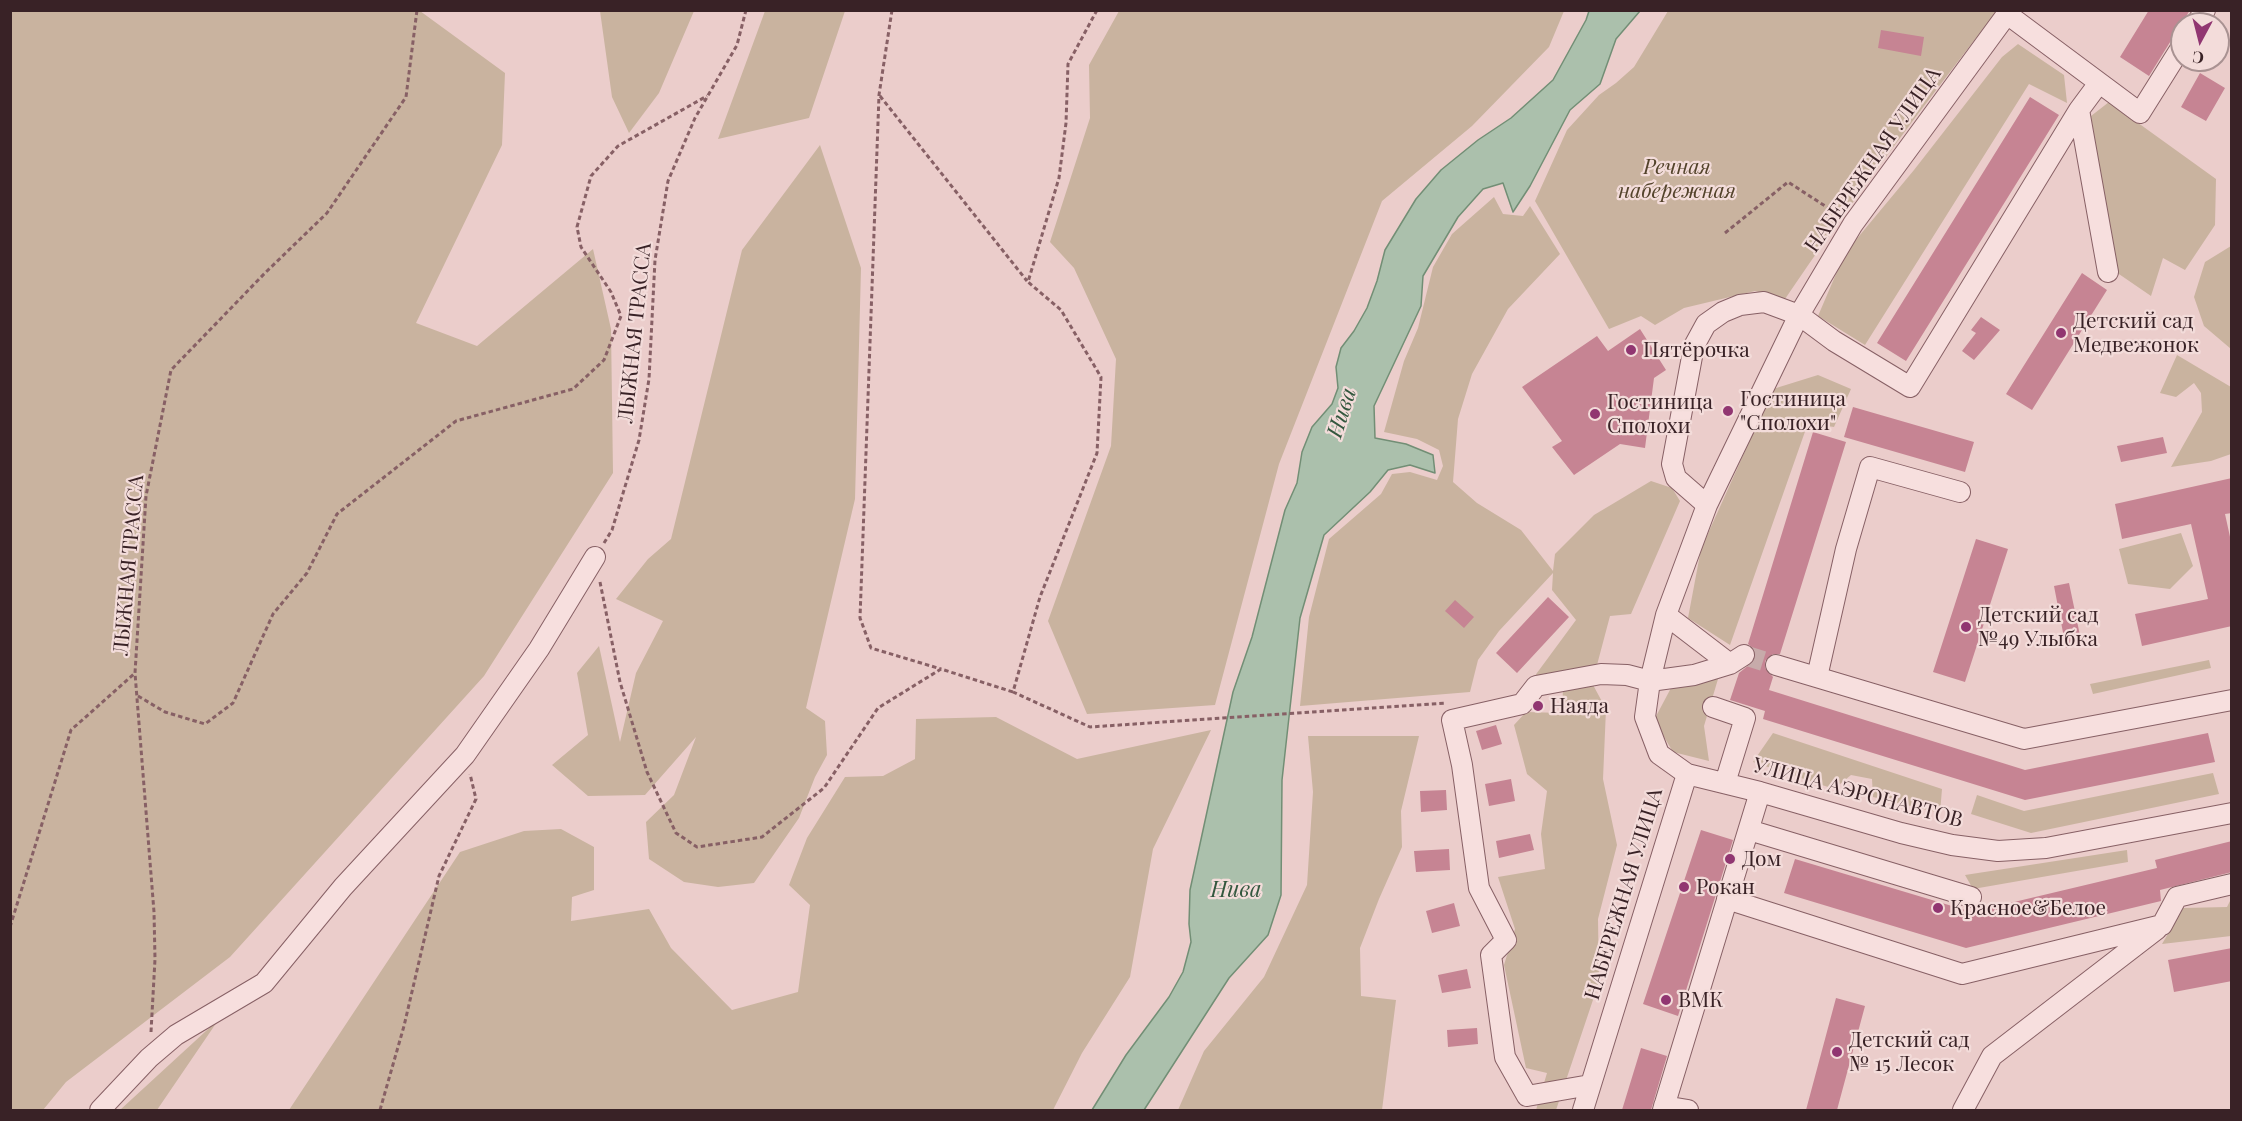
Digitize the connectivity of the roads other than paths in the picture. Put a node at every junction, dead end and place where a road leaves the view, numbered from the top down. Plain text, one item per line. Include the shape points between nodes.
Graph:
1 (2008, 12) edge
2 (2170, 65) edge
3 (2099, 83) junction
4 (2079, 110) junction
5 (2108, 272) dead end
6 (1798, 315) junction
7 (1960, 492) dead end
8 (1707, 505) junction
9 (595, 557) road end
10 (1666, 615) junction
11 (1776, 665) tunnel mouth
12 (1817, 677) junction
13 (1650, 681) junction
14 (2232, 700) edge
15 (1713, 707) dead end
16 (1687, 774) junction
17 (1725, 783) junction
18 (1760, 792) junction
19 (2232, 813) edge
20 (1749, 830) junction
21 (2232, 884) edge
22 (1971, 897) dead end
23 (1727, 899) junction
24 (2162, 925) junction
25 (1590, 1085) junction
26 (1525, 1103) edge
27 (1664, 1108) edge
28 (100, 1110) edge
29 (1582, 1110) edge
30 (1688, 1110) edge
31 (1963, 1110) edge

1 - 3 street
1 - 6 street, НАБЕРЕЖНАЯ УЛИЦА via 1853,224
2 - 3 street via 2140,112
3 - 4 street
4 - 5 street
4 - 6 street via 1910,387
6 - 8 street, НАБЕРЕЖНАЯ УЛИЦА
6 - 8 street via 1764,302 1740,305 1706,324 1694,346 1672,464 1676,478
7 - 12 street via 1870,467 1846,549
8 - 10 street, НАБЕРЕЖНАЯ УЛИЦА
9 - 28 street via 539,649 465,755 343,887 264,983 176,1035
10 - 13 street, НАБЕРЕЖНАЯ УЛИЦА
10 - 13 street via 1737,660 1694,675
11 - 12 street
12 - 14 street via 2024,739
13 - 16 street, НАБЕРЕЖНАЯ УЛИЦА via 1645,717 1659,754
13 - 26 street via 1601,674 1536,686 1522,704 1451,711 1479,888 1506,940 1491,955 1505,1057
15 - 17 street via 1745,718
16 - 17 street, УЛИЦА АЭРОНАВТОВ
16 - 25 street, НАБЕРЕЖНАЯ УЛИЦА
17 - 18 street, УЛИЦА АЭРОНАВТОВ
18 - 19 street, УЛИЦА АЭРОНАВТОВ via 1901,833 1998,851 2046,848
18 - 20 street
20 - 22 street
20 - 23 street
21 - 24 street via 2177,897
23 - 24 street via 1962,974
23 - 27 street
24 - 31 street via 1992,1056
25 - 26 street
25 - 29 street, НАБЕРЕЖНАЯ УЛИЦА
27 - 30 street

